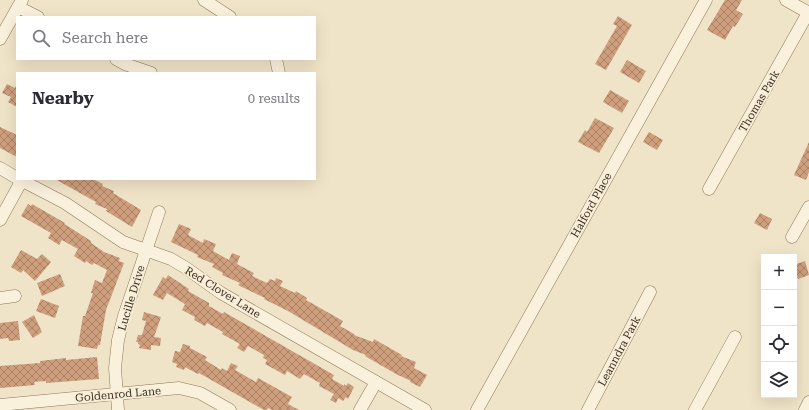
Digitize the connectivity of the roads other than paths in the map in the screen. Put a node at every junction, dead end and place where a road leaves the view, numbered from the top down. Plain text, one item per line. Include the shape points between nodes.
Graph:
1 (204, 0) edge
2 (706, 0) edge
3 (786, 0) edge
4 (20, 3) edge
5 (809, 13) edge
6 (37, 16) edge
7 (228, 16) edge
8 (1, 32) edge
9 (118, 60) edge
10 (276, 60) edge
11 (148, 72) edge
12 (279, 72) edge
13 (0, 168) edge
14 (16, 177) edge
15 (19, 180) edge
16 (21, 180) edge
17 (709, 188) dead end
18 (809, 207) edge
19 (159, 212) dead end
20 (0, 220) edge
21 (792, 237) dead end
22 (146, 251) junction
23 (650, 292) dead end
24 (16, 296) dead end
25 (0, 298) edge
26 (735, 337) dead end
27 (376, 382) junction
28 (117, 394) junction
29 (809, 402) edge
30 (0, 405) edge
31 (118, 410) edge
32 (230, 410) edge
33 (360, 410) edge
34 (426, 410) edge
35 (477, 410) edge
36 (588, 410) edge
37 (695, 410) edge
38 (805, 410) edge

1 - 7 street
2 - 35 street, Halford Place
3 - 5 street
4 - 6 street
4 - 8 street
5 - 17 street, Thomas Park
9 - 11 street
10 - 12 street
13 - 14 street, Red Clover Lane
15 - 20 street
16 - 22 street, Red Clover Lane via 65,203 123,242
18 - 21 street
19 - 22 street, Lucille Drive
22 - 27 street, Red Clover Lane via 171,259 221,292
22 - 28 street, Lucille Drive via 118,340 115,368
23 - 36 street, Leanndra Park
24 - 25 street
26 - 37 street
27 - 33 street
27 - 34 street, Red Clover Lane
28 - 30 street, Goldenrod Lane
28 - 31 street, Lucille Drive
28 - 32 street, Goldenrod Lane via 179,388 200,393
29 - 38 street

